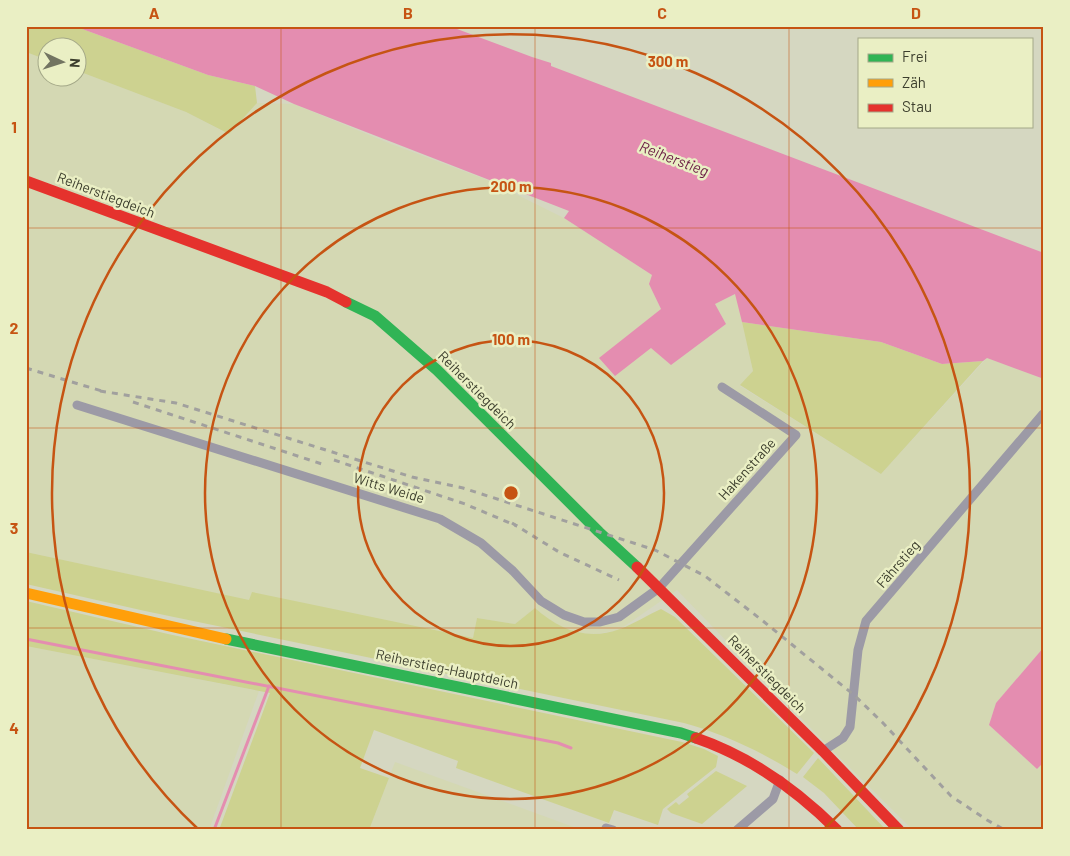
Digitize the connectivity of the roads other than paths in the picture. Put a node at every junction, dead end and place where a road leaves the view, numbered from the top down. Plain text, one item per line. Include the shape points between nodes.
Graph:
1 (26, 181) edge
2 (722, 387) dead end
3 (77, 405) dead end
4 (1043, 414) edge
5 (659, 588) junction
6 (26, 593) edge
7 (823, 751) junction
8 (780, 780) junction
9 (737, 830) edge
10 (837, 830) edge
11 (899, 830) edge

1 - 5 street, Reiherstiegdeich via 327,292 375,316 437,370
2 - 5 street, Hakenstraße via 796,435
3 - 5 street, Witts Weide via 440,519 481,543 542,601 564,615 584,622 619,617
4 - 7 street, Fährstieg via 866,621 858,650 850,727 843,738
5 - 7 street, Reiherstiegdeich
6 - 8 street, Reiherstieg-Hauptdeich via 190,632 681,733 746,758
7 - 11 street, Reiherstiegdeich
8 - 9 street via 772,799
8 - 10 street, Reiherstieg-Hauptdeich via 807,800

